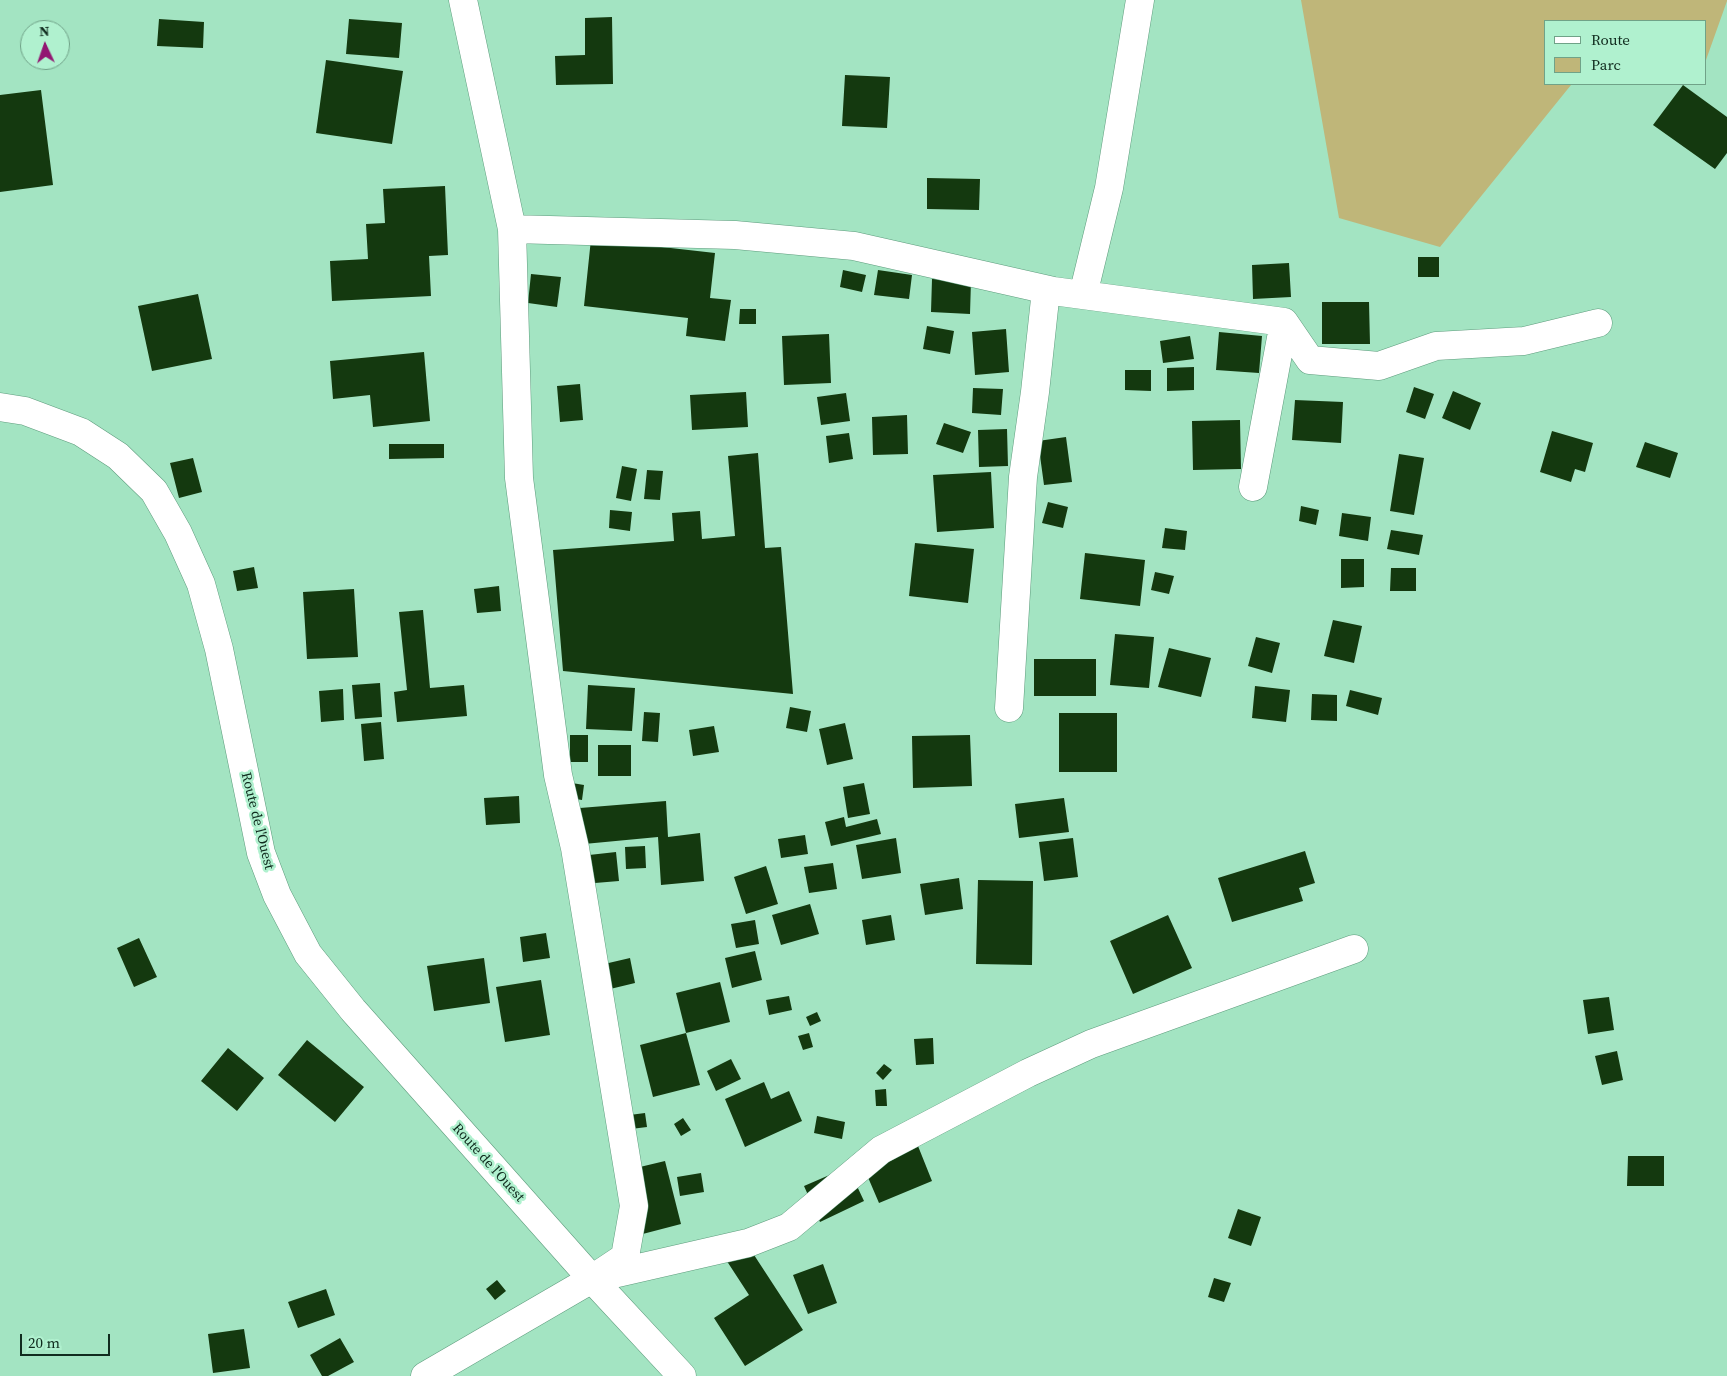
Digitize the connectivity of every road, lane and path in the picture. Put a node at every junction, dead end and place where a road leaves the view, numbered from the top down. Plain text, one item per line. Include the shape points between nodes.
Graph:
1 (463, 0) edge
2 (1140, 0) edge
3 (512, 229) junction
4 (1046, 290) junction
5 (1083, 295) junction
6 (1284, 322) junction
7 (1598, 323) dead end
8 (0, 407) edge
9 (1253, 487) dead end
10 (1009, 708) dead end
11 (1354, 949) dead end
12 (592, 1280) junction
13 (424, 1376) edge
14 (682, 1376) edge

1 - 3 street
2 - 5 street via 1109,188
3 - 4 street via 735,235 854,246
3 - 12 street via 520,478 558,776 575,848 634,1206 625,1257
4 - 5 street
4 - 10 street via 1036,392 1023,476
5 - 6 street
6 - 7 street via 1310,360 1379,366 1436,346 1524,341
6 - 9 street
8 - 12 street, Route de l'Ouest via 25,411 81,432 118,456 154,491 202,584 262,853 277,895 308,954 353,1010
11 - 12 street via 1091,1044 1028,1073 881,1150 789,1227 748,1243
12 - 13 street
12 - 14 street, Route de l'Ouest

